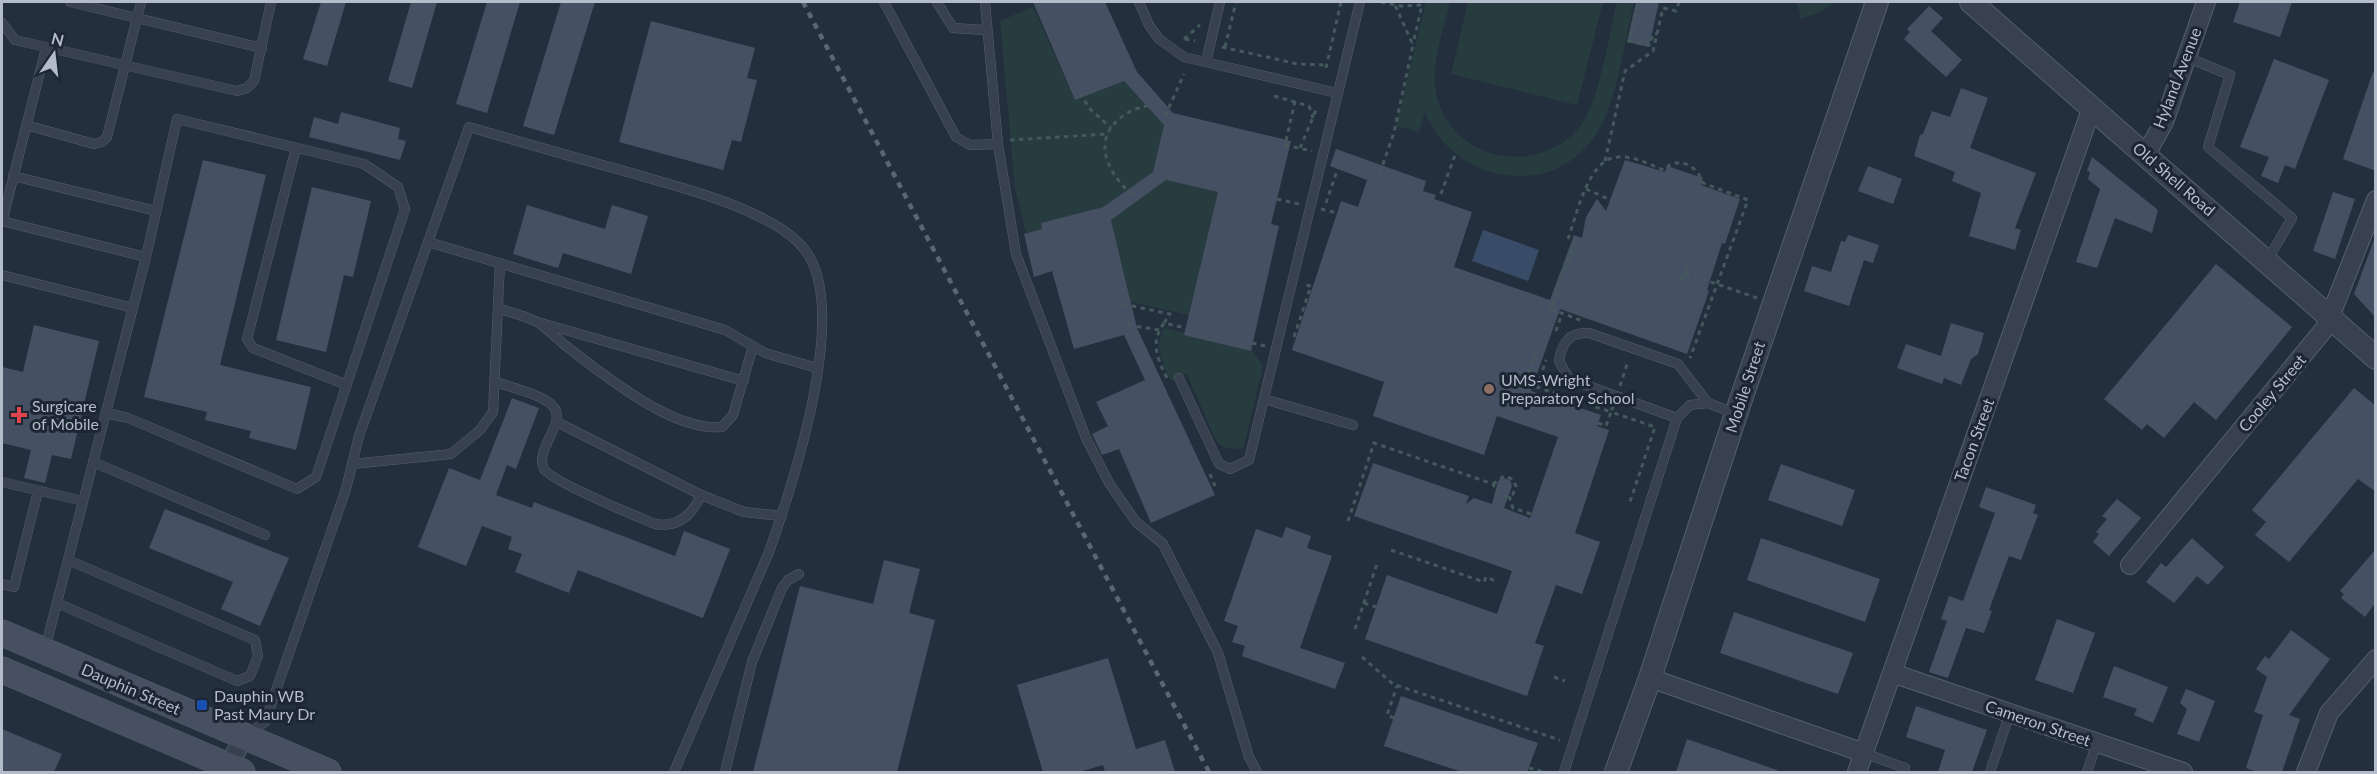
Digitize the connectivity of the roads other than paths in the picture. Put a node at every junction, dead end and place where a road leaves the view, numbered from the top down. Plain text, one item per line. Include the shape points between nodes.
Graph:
1 (70, 2) edge
2 (141, 2) edge
3 (270, 2) edge
4 (884, 2) edge
5 (938, 2) edge
6 (985, 2) edge
7 (1139, 2) edge
8 (1220, 2) edge
9 (1360, 2) edge
10 (1877, 2) edge
11 (1971, 2) edge
12 (2206, 2) edge
13 (137, 19) junction
14 (2, 23) edge
15 (987, 30) junction
16 (46, 48) junction
17 (262, 48) junction
18 (2186, 57) junction
19 (1206, 62) junction
20 (126, 67) junction
21 (1337, 93) junction
22 (2092, 107) junction
23 (26, 125) junction
24 (998, 144) junction
25 (296, 148) junction
26 (2146, 154) junction
27 (13, 176) junction
28 (2376, 200) edge
29 (156, 211) junction
30 (2, 221) edge
31 (428, 242) junction
32 (146, 257) junction
33 (2267, 261) junction
34 (500, 263) junction
35 (2, 275) edge
36 (133, 308) junction
37 (498, 308) junction
38 (2331, 318) junction
39 (536, 321) junction
40 (753, 346) junction
41 (2376, 358) edge
42 (817, 368) junction
43 (1179, 378) dead end
44 (744, 381) junction
45 (496, 382) junction
46 (347, 386) junction
47 (1264, 399) junction
48 (1708, 404) junction
49 (106, 412) junction
50 (1736, 414) junction
51 (1677, 418) junction
52 (557, 422) junction
53 (1353, 424) dead end
54 (93, 462) junction
55 (352, 464) junction
56 (2, 482) edge
57 (38, 491) junction
58 (701, 495) junction
59 (83, 501) junction
60 (782, 516) junction
61 (265, 535) dead end
62 (68, 560) junction
63 (2130, 565) dead end
64 (799, 574) dead end
65 (2, 584) edge
66 (57, 603) junction
67 (2, 633) edge
68 (45, 651) junction
69 (2376, 659) edge
70 (2, 670) edge
71 (1892, 673) junction
72 (1650, 678) junction
73 (30, 682) junction
74 (2010, 714) junction
75 (244, 737) junction
76 (2097, 743) junction
77 (1864, 753) junction
78 (232, 770) edge
79 (328, 772) edge
80 (674, 772) edge
81 (725, 772) edge
82 (1257, 772) edge
83 (1564, 772) edge
84 (1616, 772) edge
85 (1857, 772) edge
86 (1904, 772) edge
87 (1990, 772) edge
88 (2087, 772) edge
89 (2183, 772) edge
90 (2306, 772) edge

1 - 13 lane
2 - 13 lane
3 - 17 lane
4 - 24 lane via 956,136 970,145
5 - 15 lane via 953,28
6 - 15 lane
7 - 19 lane via 1159,39 1175,52
8 - 19 lane
9 - 21 lane
10 - 50 street, Mobile Street
11 - 22 street, Old Shell Road
12 - 18 street, Hyland Avenue
13 - 17 lane
13 - 20 lane
14 - 16 lane via 15,40
15 - 24 lane
16 - 20 lane
16 - 23 lane
17 - 20 lane via 254,81 237,91
18 - 26 street, Hyland Avenue via 2164,122
18 - 33 lane via 2230,75 2208,147 2292,218
19 - 21 lane
20 - 23 lane via 102,142 94,144
21 - 47 lane
22 - 26 street, Old Shell Road
22 - 71 street, Tacon Street
23 - 27 lane
24 - 82 lane via 1016,254 1086,438 1109,483 1136,522 1163,544 1218,654
25 - 29 lane via 177,119
25 - 46 lane via 247,339 253,348
25 - 46 lane via 364,164 398,187 405,208
26 - 33 street, Old Shell Road
27 - 29 lane
27 - 30 lane
28 - 38 street, Cooley Street
29 - 32 lane
30 - 32 lane
31 - 34 lane
31 - 42 lane via 468,127 693,191 763,218 795,238 809,256 823,307
31 - 55 lane
32 - 36 lane
33 - 38 street, Old Shell Road
34 - 37 lane
34 - 40 lane via 725,330
35 - 36 lane
36 - 49 lane
37 - 39 lane
37 - 45 lane
38 - 41 street, Old Shell Road
38 - 63 street, Cooley Street
39 - 44 lane
39 - 44 lane via 589,364 687,424 713,428 728,423
40 - 42 lane
40 - 44 lane
42 - 60 lane
43 - 47 lane via 1219,464 1230,469 1249,460
45 - 52 lane via 549,402
45 - 55 lane via 493,412 480,430 450,454
46 - 49 lane via 316,477 297,489
47 - 53 lane
48 - 50 lane
48 - 51 lane via 1690,405
48 - 51 lane via 1678,364 1582,332 1569,337 1559,361 1565,376
49 - 54 lane
50 - 72 street, Mobile Street
51 - 83 lane
52 - 58 lane
52 - 58 lane via 542,463 546,471 561,481 667,526 687,517
54 - 59 lane
54 - 61 lane
55 - 75 lane via 265,722
56 - 57 lane
57 - 59 lane
57 - 65 lane via 14,587
58 - 60 lane via 744,512
59 - 62 lane
60 - 80 lane
62 - 66 lane
62 - 66 lane via 255,640 258,656 250,676 237,681
64 - 81 lane via 782,588 752,662
66 - 68 lane
67 - 68 main road, Dauphin Street
68 - 73 street
68 - 75 main road, Dauphin Street
69 - 90 street via 2329,713
70 - 73 main road, Dauphin Street
71 - 74 street, Cameron Street
71 - 77 street, Tacon Street
72 - 77 street
72 - 84 street, Mobile Street
73 - 78 main road, Dauphin Street
74 - 76 street, Cameron Street
74 - 87 lane
75 - 78 street
75 - 79 main road, Dauphin Street
76 - 88 lane
76 - 89 street, Cameron Street
77 - 85 street, Tacon Street
77 - 86 lane via 1905,768

